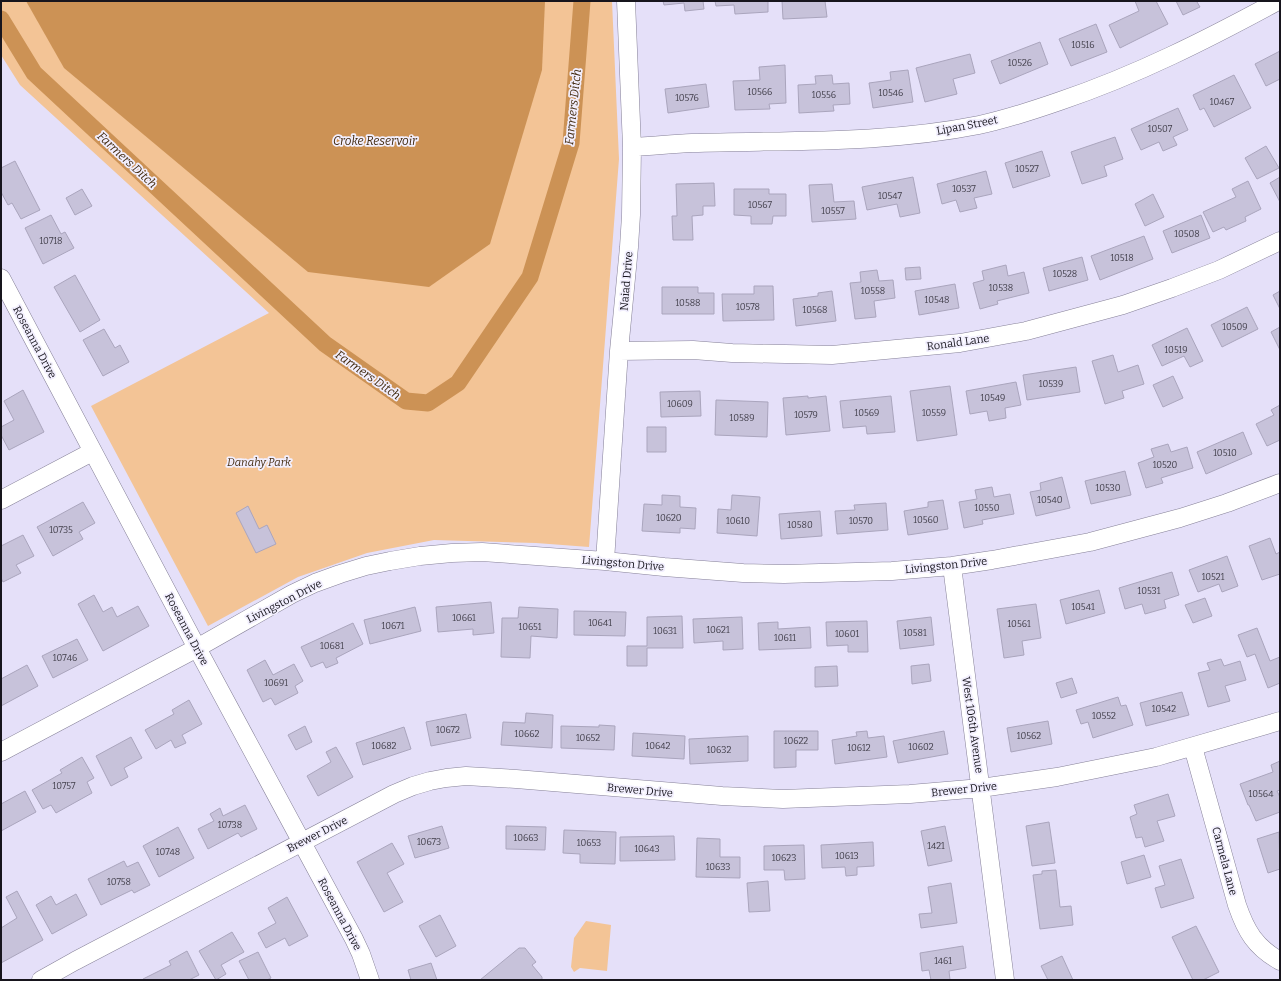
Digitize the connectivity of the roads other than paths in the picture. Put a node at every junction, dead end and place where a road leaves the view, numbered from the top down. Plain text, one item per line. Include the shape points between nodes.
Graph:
1 (626, 1) edge
2 (1278, 1) edge
3 (632, 147) junction
4 (1280, 241) edge
5 (1, 278) edge
6 (619, 351) junction
7 (92, 452) junction
8 (1280, 483) edge
9 (1, 500) edge
10 (605, 561) junction
11 (952, 566) junction
12 (197, 648) junction
13 (1280, 720) edge
14 (1193, 747) junction
15 (1, 752) edge
16 (981, 788) junction
17 (302, 842) junction
18 (1280, 961) edge
19 (41, 980) edge
20 (370, 980) edge
21 (1005, 980) edge

1 - 3 street, Naiad Drive
2 - 3 street, Lipan Street via 1178,53 1097,89 981,125 888,138
3 - 6 street, Naiad Drive via 629,247
4 - 6 street, Ronald Lane via 1220,270 1123,305 1026,331 960,343 832,355 693,350
5 - 7 street, Roseanna Drive
6 - 10 street, Naiad Drive
7 - 9 street
7 - 12 street, Roseanna Drive
8 - 11 street, Livingston Drive via 1180,518 1090,542
10 - 11 street, Livingston Drive via 784,574 892,571
10 - 12 street, Livingston Drive via 482,552 420,556 366,566 315,583 292,594
11 - 16 street, West 106th Avenue
12 - 15 street, Livingston Drive
12 - 17 street, Roseanna Drive
13 - 14 street, Brewer Drive
14 - 16 street, Brewer Drive via 1057,777
14 - 18 street, Carmela Lane via 1242,921 1255,942
16 - 17 street, Brewer Drive via 910,794 783,799 714,796 466,776 413,786
16 - 21 street, West 106th Avenue
17 - 19 street, Brewer Drive
17 - 20 street, Roseanna Drive via 354,939

